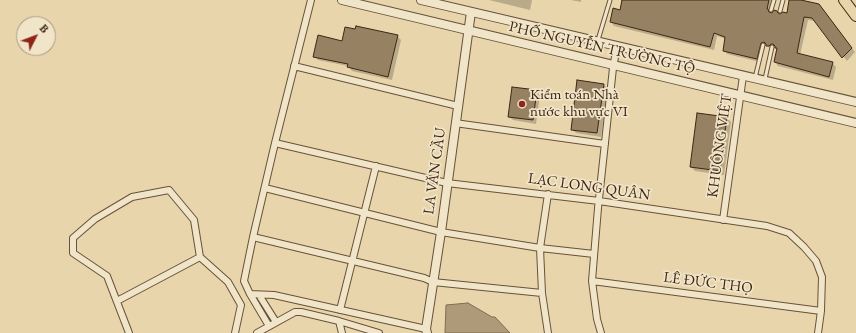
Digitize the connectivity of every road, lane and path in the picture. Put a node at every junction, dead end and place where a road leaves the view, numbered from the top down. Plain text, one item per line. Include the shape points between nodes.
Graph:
1 (311, 0) edge
2 (342, 0) edge
3 (420, 0) edge
4 (610, 0) edge
5 (774, 0) edge
6 (783, 0) edge
7 (844, 0) edge
8 (433, 1) edge
9 (771, 10) dead end
10 (780, 11) dead end
11 (471, 12) junction
12 (856, 16) edge
13 (468, 30) junction
14 (598, 42) junction
15 (763, 45) dead end
16 (617, 46) junction
17 (772, 47) dead end
18 (614, 65) junction
19 (294, 66) junction
20 (743, 76) junction
21 (755, 79) junction
22 (765, 81) junction
23 (740, 95) junction
24 (856, 102) edge
25 (458, 106) junction
26 (856, 123) edge
27 (455, 124) junction
28 (275, 143) junction
29 (605, 144) junction
30 (376, 166) junction
31 (447, 183) junction
32 (264, 188) junction
33 (548, 194) junction
34 (599, 201) junction
35 (364, 213) junction
36 (723, 220) junction
37 (441, 232) junction
38 (253, 237) junction
39 (540, 248) junction
40 (594, 254) junction
41 (200, 257) junction
42 (352, 261) junction
43 (592, 281) junction
44 (433, 282) junction
45 (542, 293) junction
46 (250, 294) junction
47 (259, 295) junction
48 (117, 301) junction
49 (340, 310) junction
50 (821, 311) junction
51 (339, 321) junction
52 (276, 322) junction
53 (269, 326) junction
54 (426, 331) edge
55 (129, 333) edge
56 (235, 333) edge
57 (257, 333) edge
58 (342, 333) edge
59 (379, 333) edge
60 (548, 333) edge
61 (601, 333) edge
62 (818, 333) edge

1 - 19 street
2 - 13 street, PHỐ NGUYỄN TRƯỜNG TỘ
3 - 8 street, PHỐ NGUYỄN TRƯỜNG TỘ
4 - 14 lane
5 - 9 lane
6 - 10 lane
7 - 12 main road
8 - 11 street, PHỐ NGUYỄN TRƯỜNG TỘ
11 - 13 street, LA VĂN CẦU
11 - 14 street, PHỐ NGUYỄN TRƯỜNG TỘ
13 - 18 street, PHỐ NGUYỄN TRƯỜNG TỘ
13 - 25 street, LA VĂN CẦU
14 - 16 street, PHỐ NGUYỄN TRƯỜNG TỘ
15 - 21 lane
16 - 18 street
16 - 20 street, PHỐ NGUYỄN TRƯỜNG TỘ
17 - 22 lane
18 - 23 street, PHỐ NGUYỄN TRƯỜNG TỘ
18 - 29 street
19 - 25 street
19 - 28 street
20 - 21 street, PHỐ NGUYỄN TRƯỜNG TỘ
20 - 23 street, KHUÔNG VIỆT
21 - 22 street, PHỐ NGUYỄN TRƯỜNG TỘ
22 - 24 street, PHỐ NGUYỄN TRƯỜNG TỘ
23 - 26 street, PHỐ NGUYỄN TRƯỜNG TỘ
23 - 36 street, KHUÔNG VIỆT
25 - 27 street, LA VĂN CẦU
27 - 29 street
27 - 31 street, LA VĂN CẦU
28 - 30 street, LẠC LONG QUÂN
28 - 32 street
29 - 34 street
30 - 31 street, LẠC LONG QUÂN
30 - 35 street
31 - 33 street, LẠC LONG QUÂN
31 - 37 street, LA VĂN CẦU
32 - 35 street
32 - 38 street
33 - 34 street, LẠC LONG QUÂN
33 - 39 street
34 - 36 street, LẠC LONG QUÂN
34 - 40 street
35 - 37 street
35 - 42 street
36 - 50 street, LẠC LONG QUÂN via 767,226 789,233 816,261 822,277
37 - 39 street
37 - 44 street, LA VĂN CẦU
38 - 42 street
38 - 46 street via 244,281
39 - 40 street
39 - 45 street
40 - 43 street
41 - 48 street
41 - 48 street via 194,220 169,190 132,197 95,218 73,238 73,253 107,276
41 - 56 street via 228,282 241,305
42 - 44 street
42 - 49 street
43 - 50 street, LÊ ĐỨC THỌ
43 - 61 street via 596,319
44 - 45 street
44 - 54 street, LA VĂN CẦU
45 - 60 street
46 - 47 street
46 - 53 street
47 - 49 street via 274,295
47 - 52 street
48 - 55 street
49 - 54 street
50 - 62 street, LẠC LONG QUÂN
51 - 52 street via 295,312
51 - 58 street
51 - 59 street
52 - 53 street
53 - 57 street

